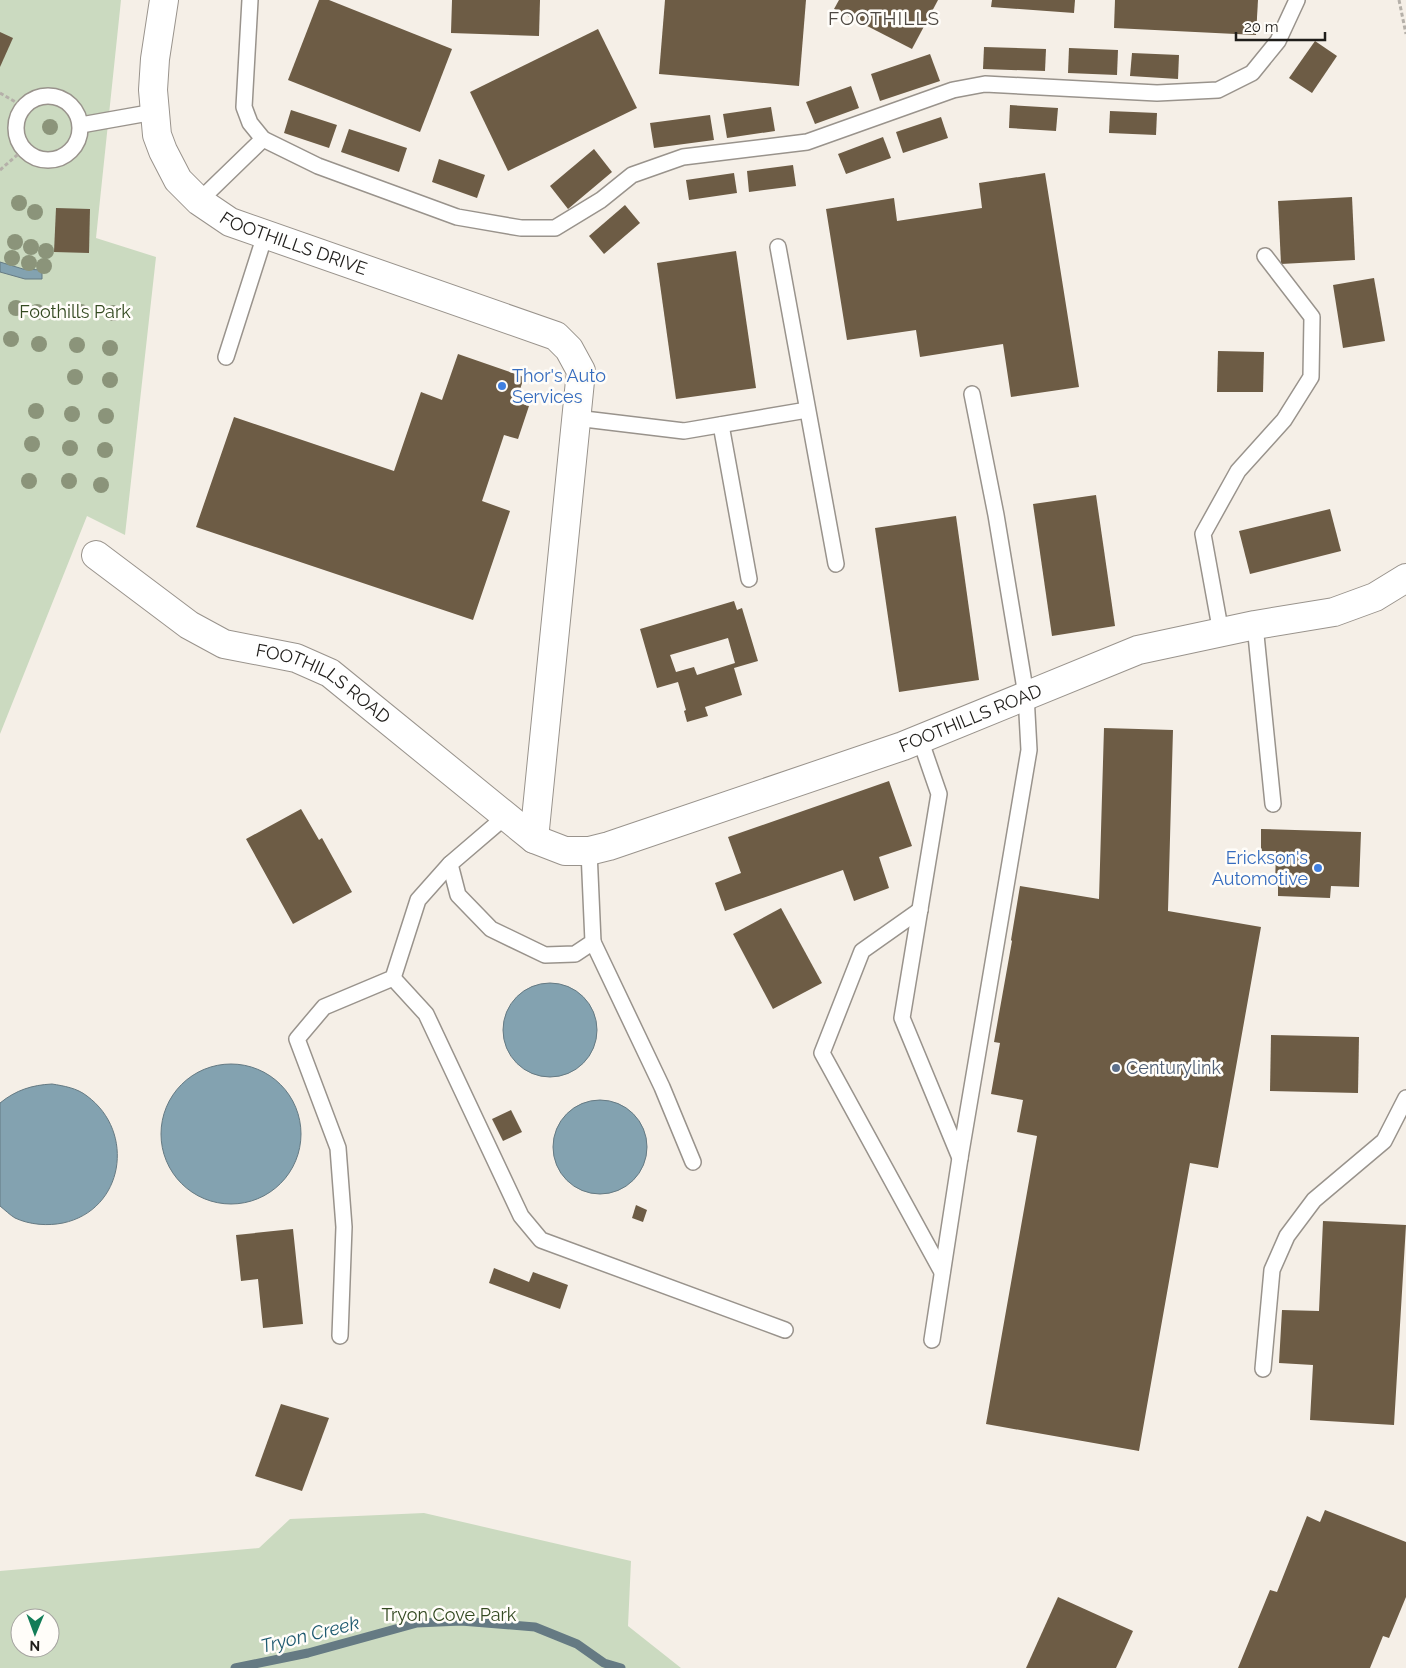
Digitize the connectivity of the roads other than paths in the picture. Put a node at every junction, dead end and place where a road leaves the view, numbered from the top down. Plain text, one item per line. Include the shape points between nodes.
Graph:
1 (164, 0) edge
2 (250, 0) edge
3 (1297, 0) edge
4 (154, 112) junction
5 (81, 125) junction
6 (262, 139) junction
7 (198, 201) junction
8 (265, 235) junction
9 (778, 247) dead end
10 (1265, 256) dead end
11 (226, 357) dead end
12 (972, 394) dead end
13 (807, 410) junction
14 (576, 418) junction
15 (721, 425) junction
16 (96, 555) dead end
17 (836, 564) dead end
18 (1406, 578) edge
19 (748, 579) dead end
20 (1255, 625) junction
21 (1221, 633) junction
22 (1026, 695) junction
23 (920, 739) junction
24 (1272, 804) dead end
25 (506, 816) junction
26 (534, 839) junction
27 (589, 851) junction
28 (450, 864) junction
29 (920, 910) junction
30 (593, 942) junction
31 (393, 978) junction
32 (1406, 1098) edge
33 (960, 1158) junction
34 (693, 1162) dead end
35 (942, 1272) junction
36 (785, 1330) dead end
37 (340, 1336) dead end
38 (932, 1340) dead end
39 (1263, 1369) dead end

1 - 4 street, FOOTHILLS DRIVE via 155,59
2 - 6 lane via 244,107 250,123
3 - 6 lane via 1278,41 1252,73 1218,90 1157,93 985,84 953,90 807,142 682,157 632,175 601,200 555,228 520,228 457,216 318,166
4 - 5 lane
4 - 7 street, FOOTHILLS DRIVE via 163,151 178,180
5 - 5 lane via 77,112 68,102 54,96 40,97 24,107 16,126 24,149 45,160 60,158 73,150 80,138
6 - 7 lane
7 - 8 street, FOOTHILLS DRIVE via 230,222
8 - 11 lane
8 - 14 street, FOOTHILLS DRIVE via 556,336 581,371
9 - 13 lane
10 - 21 lane via 1312,317 1311,377 1284,420 1238,471 1203,534
12 - 22 lane
13 - 15 lane
13 - 17 lane
14 - 15 lane via 684,431
14 - 26 street
15 - 19 lane
16 - 25 street, FOOTHILLS ROAD via 189,625 224,644 296,658 330,673
18 - 20 street, FOOTHILLS ROAD via 1375,597 1334,612
20 - 21 street, FOOTHILLS ROAD
20 - 24 lane
21 - 22 street, FOOTHILLS ROAD via 1138,650
22 - 23 street, FOOTHILLS ROAD
22 - 33 lane via 1029,750
23 - 27 street, FOOTHILLS ROAD
23 - 29 lane via 939,794
25 - 26 street, FOOTHILLS ROAD
25 - 28 lane
26 - 27 street, FOOTHILLS ROAD via 564,852
27 - 30 lane
28 - 30 lane via 458,895 491,929 545,955 575,954
28 - 31 lane via 418,900
29 - 33 lane via 902,1018
29 - 35 lane via 862,951 822,1053
30 - 34 lane via 662,1087
31 - 36 lane via 426,1014 521,1216 541,1240
31 - 37 lane via 324,1006 297,1039 338,1148 344,1227
32 - 39 lane via 1384,1141 1314,1200 1287,1236 1272,1270
33 - 35 lane
35 - 38 lane

